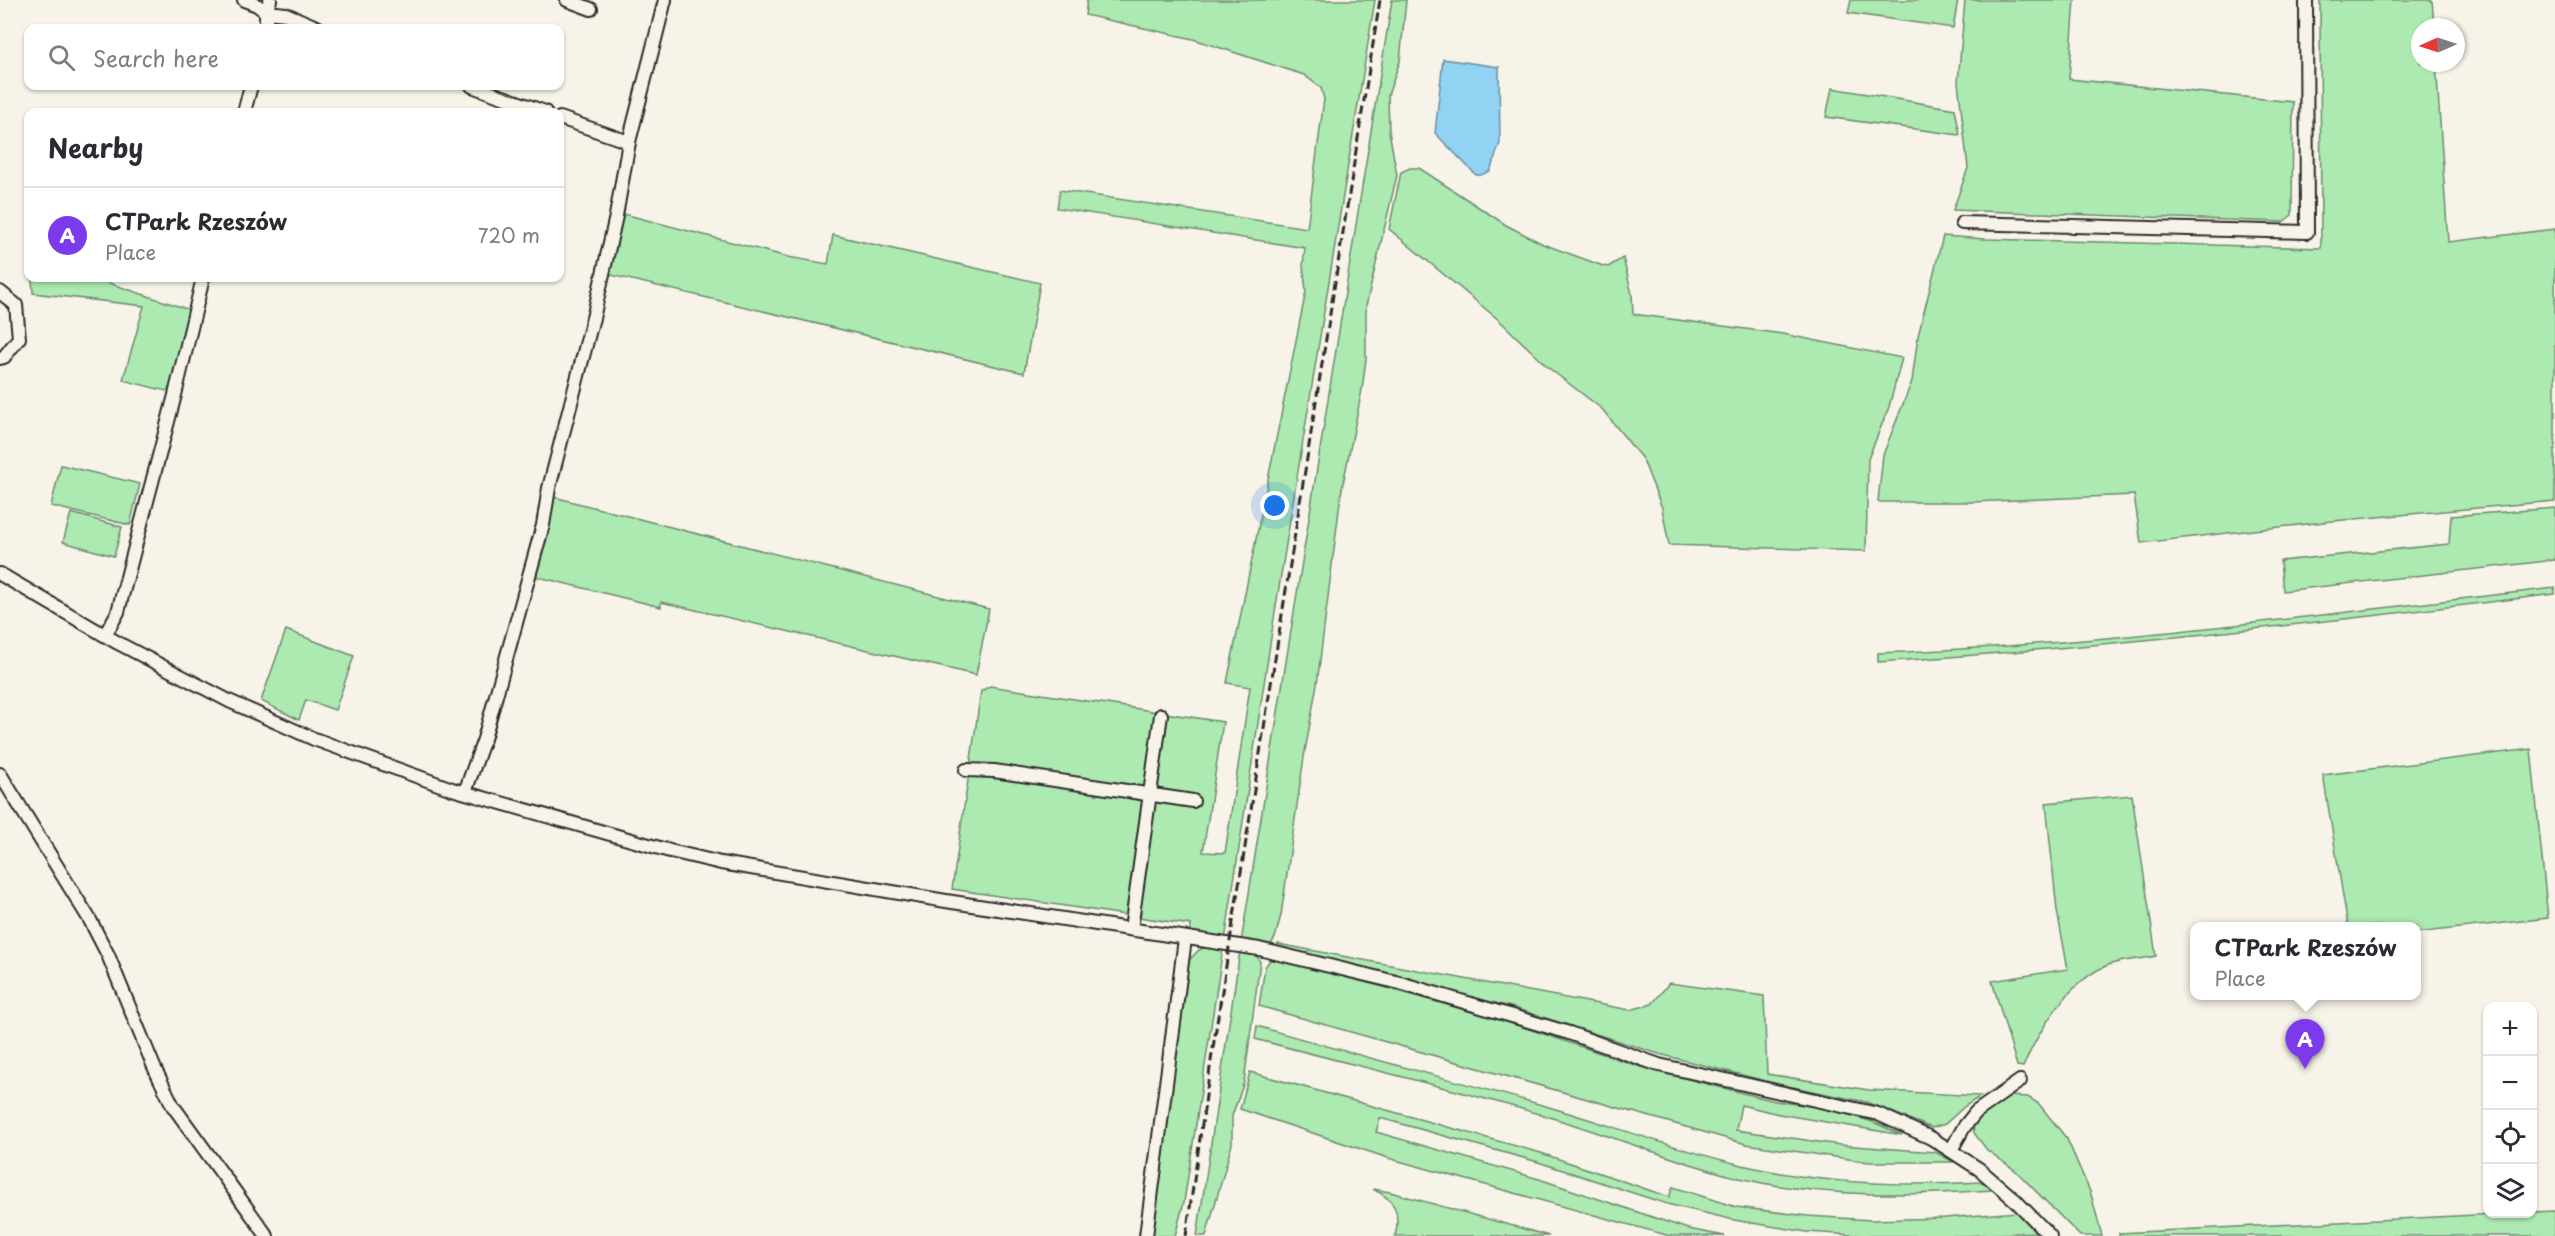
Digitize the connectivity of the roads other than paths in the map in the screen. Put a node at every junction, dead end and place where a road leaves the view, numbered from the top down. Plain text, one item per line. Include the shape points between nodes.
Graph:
1 (244, 0) edge
2 (270, 0) edge
3 (567, 0) edge
4 (665, 0) edge
5 (2306, 0) edge
6 (591, 9) dead end
7 (266, 12) junction
8 (266, 24) edge
9 (310, 24) edge
10 (250, 90) edge
11 (483, 90) edge
12 (245, 108) edge
13 (534, 108) edge
14 (564, 119) edge
15 (629, 142) junction
16 (1962, 223) dead end
17 (202, 282) edge
18 (0, 292) edge
19 (0, 358) edge
20 (0, 574) edge
21 (105, 635) junction
22 (1161, 716) dead end
23 (966, 770) dead end
24 (0, 774) edge
25 (465, 792) junction
26 (1150, 794) junction
27 (1193, 801) dead end
28 (1131, 930) junction
29 (1185, 939) junction
30 (2020, 1081) dead end
31 (1951, 1150) junction
32 (267, 1236) edge
33 (1146, 1236) edge
34 (2050, 1236) edge

1 - 7 street
2 - 7 street
3 - 6 street
4 - 15 street
5 - 16 street via 2307,232
7 - 8 street
7 - 9 street via 286,14
10 - 12 street
11 - 13 street
14 - 15 street
15 - 25 street via 614,228 543,525 484,739
17 - 21 street via 118,612
18 - 19 street via 16,305 19,338
20 - 21 street
21 - 25 street via 201,687 314,739
22 - 26 street
23 - 26 street
24 - 32 street via 90,920 173,1106
25 - 28 street via 721,863
26 - 27 street
26 - 28 street
28 - 29 street
29 - 31 street via 1259,949 1400,983 1659,1065 1878,1114
29 - 33 street
30 - 31 street via 1976,1112
31 - 34 street via 1979,1169

